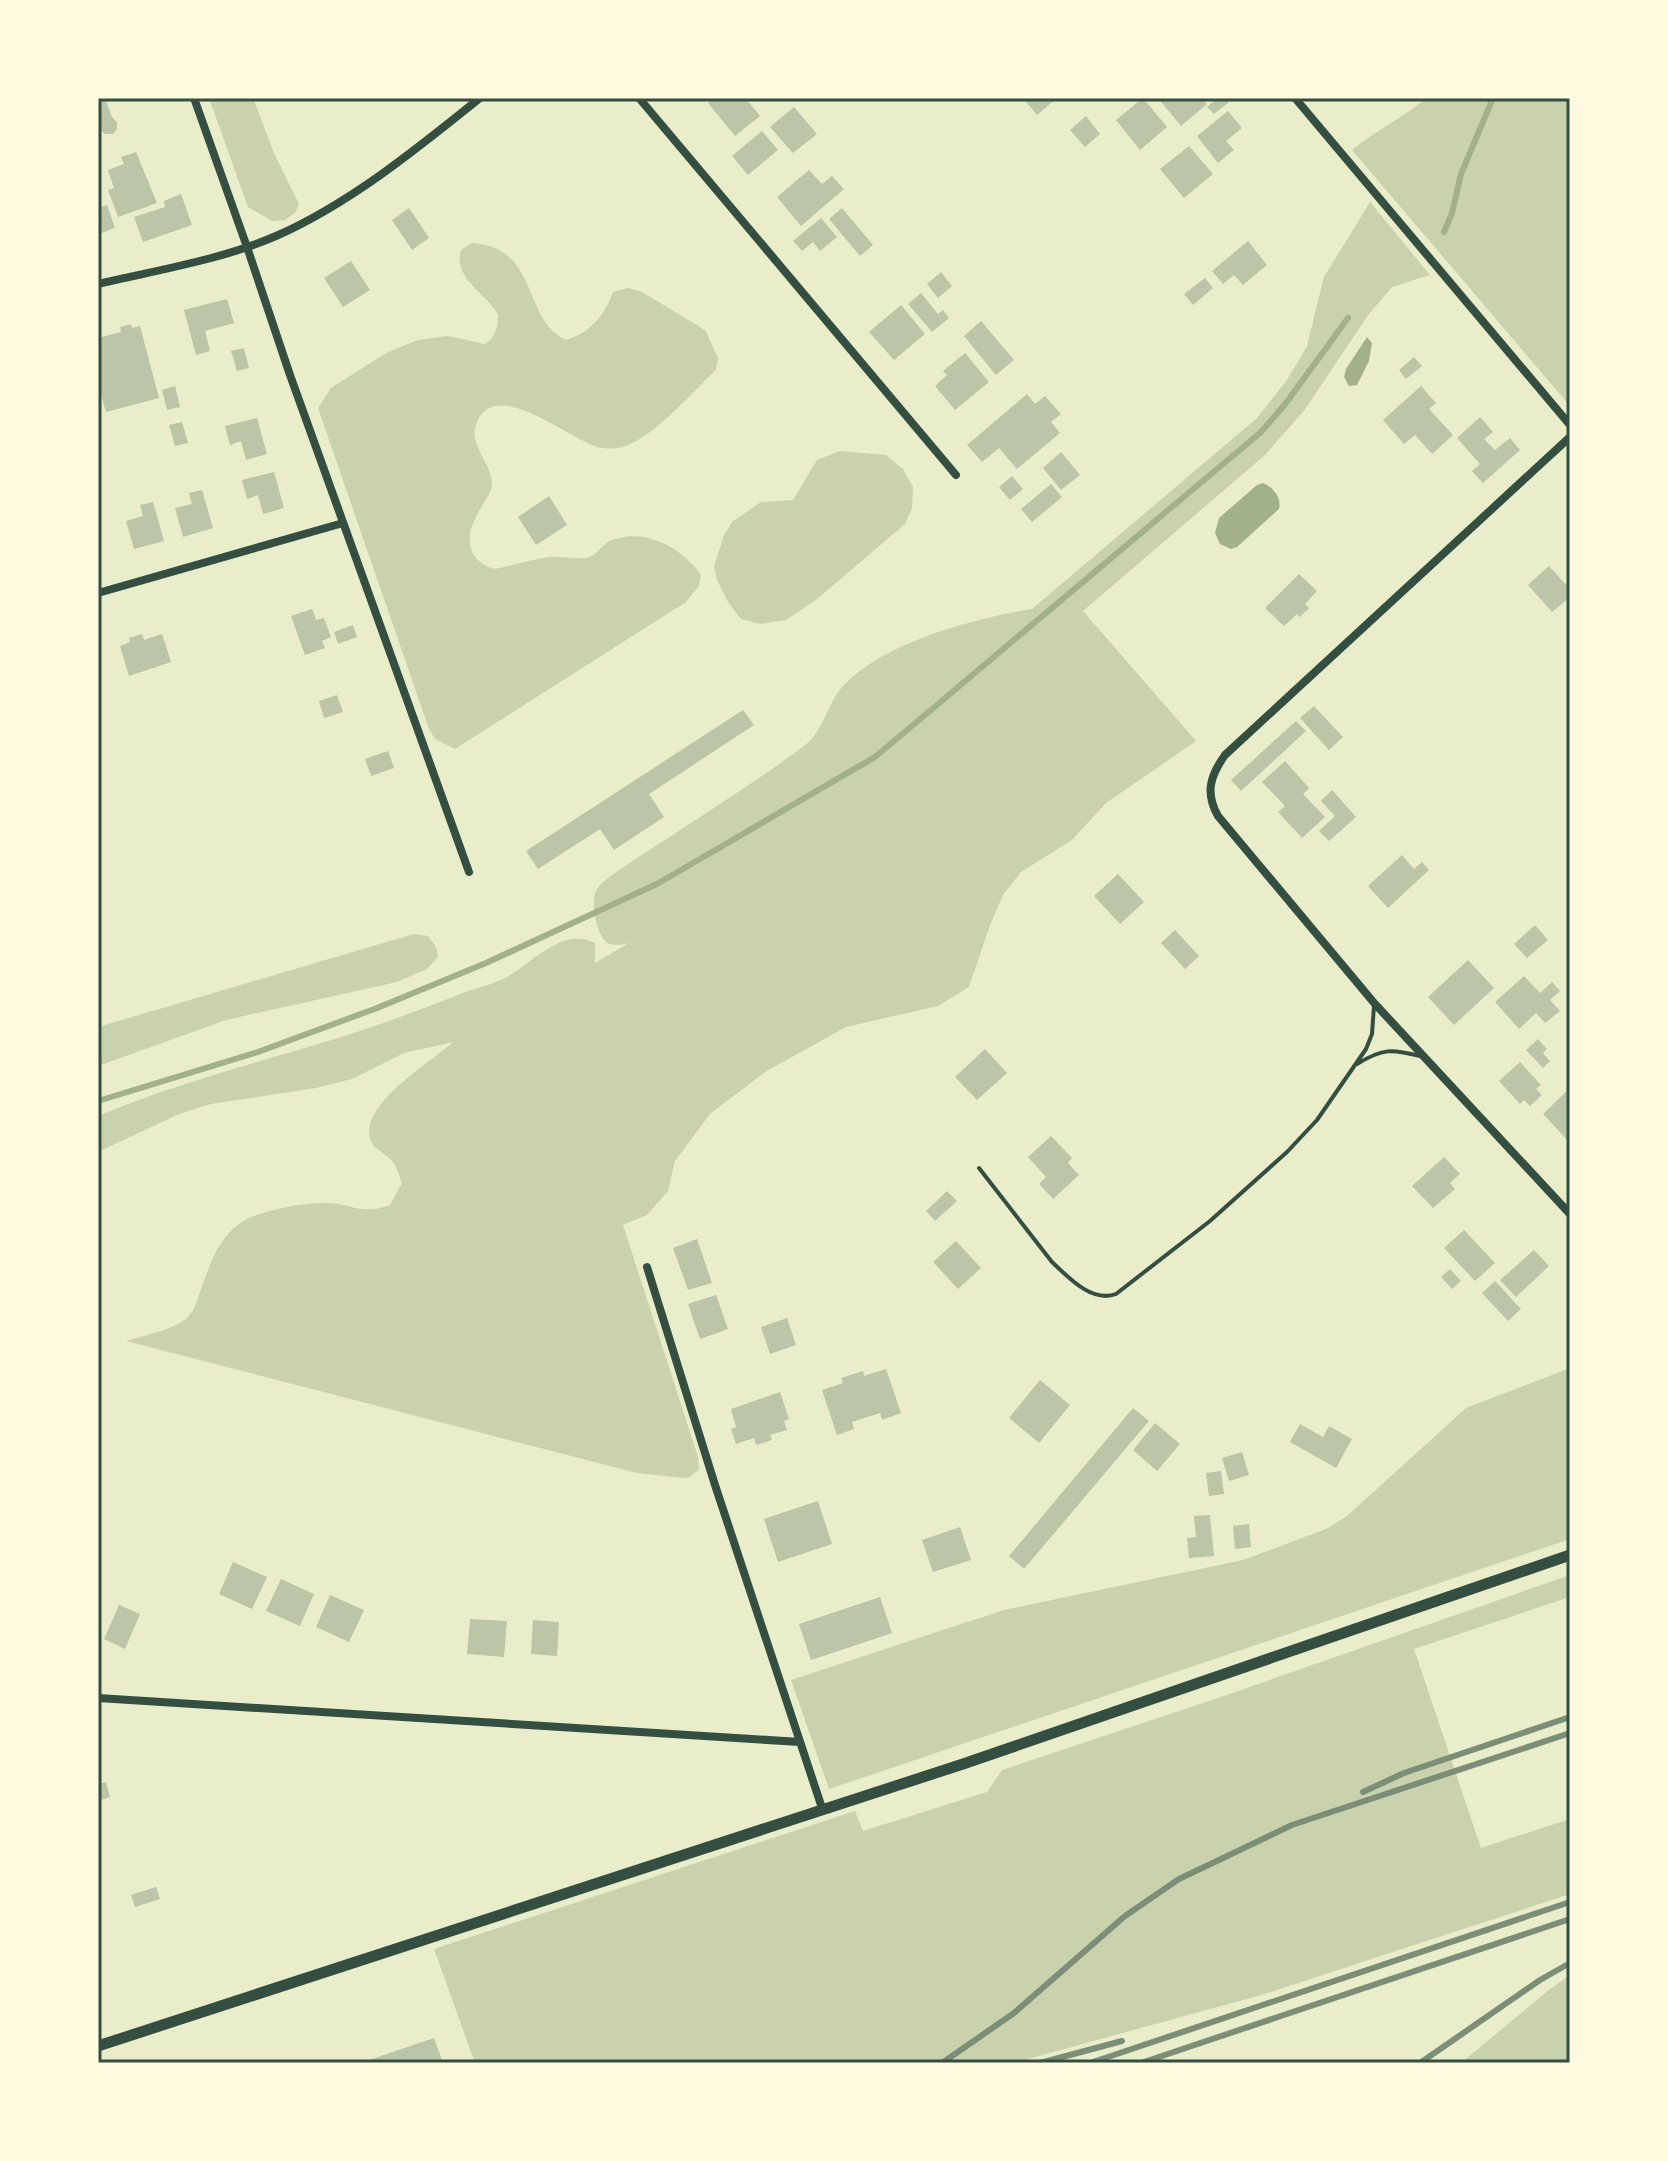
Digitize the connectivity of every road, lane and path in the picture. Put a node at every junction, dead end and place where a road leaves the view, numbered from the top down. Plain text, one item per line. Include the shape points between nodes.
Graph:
1 (194, 98) edge
2 (480, 98) edge
3 (639, 98) edge
4 (1295, 98) edge
5 (247, 247) junction
6 (98, 284) edge
7 (1570, 425) edge
8 (1570, 437) edge
9 (956, 475) dead end
10 (343, 523) junction
11 (98, 593) edge
12 (469, 872) dead end
13 (1375, 1004) junction
14 (1422, 1056) junction
15 (1355, 1065) junction
16 (979, 1168) dead end
17 (1570, 1214) edge
18 (647, 1267) dead end
19 (1570, 1555) edge
20 (98, 1698) edge
21 (800, 1742) junction
22 (822, 1808) junction
23 (98, 2046) edge

1 - 5 street
2 - 5 street via 325,210
3 - 9 street
4 - 7 street
5 - 6 street
5 - 10 street
8 - 13 street via 1225,755 1209,788 1218,816
10 - 11 street
10 - 12 street
13 - 14 street
13 - 15 lane via 1372,1034
14 - 15 lane via 1387,1050
14 - 17 street
15 - 16 lane via 1287,1152 1190,1238 1105,1298 1052,1262
18 - 21 street
19 - 22 main road
20 - 21 street
21 - 22 street
22 - 23 main road

